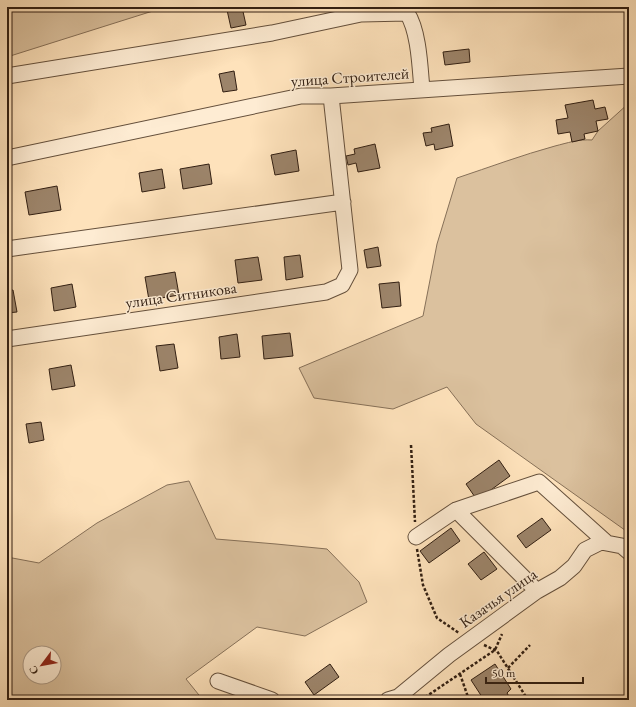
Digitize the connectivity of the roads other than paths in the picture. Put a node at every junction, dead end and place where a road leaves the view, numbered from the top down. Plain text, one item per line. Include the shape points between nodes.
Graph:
1 (7, 76) edge
2 (629, 76) edge
3 (422, 90) junction
4 (331, 96) junction
5 (7, 158) edge
6 (343, 202) junction
7 (7, 250) edge
8 (7, 339) edge
9 (456, 510) junction
10 (416, 537) road end
11 (607, 543) junction
12 (629, 552) edge
13 (537, 592) junction
14 (218, 681) dead end
15 (272, 700) edge
16 (388, 700) edge

1 - 3 street via 272,33 361,14 407,13 411,20 418,55
2 - 3 street, улица Строителей
3 - 4 street, улица Строителей
4 - 5 street, улица Строителей via 301,96
4 - 6 street
6 - 7 street
6 - 8 street, улица Ситникова via 350,270 342,286 326,292
9 - 10 street
9 - 11 street via 539,482
9 - 13 street
11 - 12 street via 622,546
11 - 13 street, Казачья улица via 601,542 585,550 574,566
13 - 16 street, Казачья улица via 499,618 475,642 448,655 398,697
14 - 15 street

